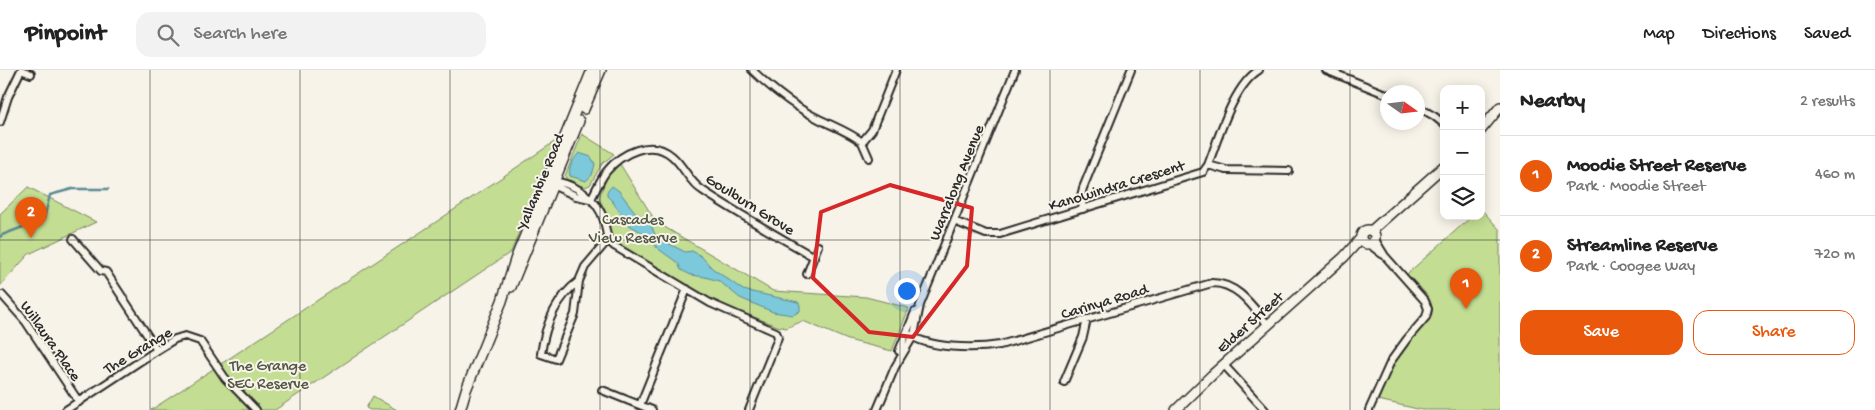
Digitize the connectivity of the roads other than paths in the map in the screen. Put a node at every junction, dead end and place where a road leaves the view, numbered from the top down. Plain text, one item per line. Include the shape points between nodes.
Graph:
1 (21, 70) edge
2 (592, 70) edge
3 (600, 70) edge
4 (752, 70) edge
5 (896, 70) edge
6 (1015, 70) edge
7 (1131, 70) edge
8 (1259, 70) edge
9 (1326, 70) edge
10 (31, 74) dead end
11 (1380, 92) edge
12 (1500, 107) edge
13 (1425, 110) edge
14 (1440, 121) edge
15 (0, 122) edge
16 (1485, 125) edge
17 (862, 142) junction
18 (869, 158) dead end
19 (1208, 165) junction
20 (1440, 170) edge
21 (1289, 171) dead end
22 (551, 183) junction
23 (591, 199) junction
24 (1083, 209) junction
25 (954, 221) junction
26 (1369, 238) junction
27 (73, 239) dead end
28 (608, 240) junction
29 (818, 246) dead end
30 (814, 257) junction
31 (807, 274) dead end
32 (579, 280) junction
33 (687, 289) junction
34 (2, 294) edge
35 (1087, 320) junction
36 (1268, 325) junction
37 (911, 335) junction
38 (157, 350) junction
39 (1224, 365) junction
40 (1064, 382) dead end
41 (466, 390) junction
42 (602, 390) dead end
43 (79, 402) junction
44 (640, 405) junction
45 (66, 410) edge
46 (256, 410) edge
47 (455, 410) edge
48 (460, 410) edge
49 (652, 410) edge
50 (750, 410) edge
51 (877, 410) edge
52 (1176, 410) edge
53 (1265, 410) edge
54 (1370, 410) edge

1 - 10 street
1 - 15 street
2 - 22 street, Yallambie Road
3 - 22 street, Yallambie Road
4 - 17 street via 792,104
5 - 17 street via 872,130
6 - 25 street, Warralong Avenue
7 - 24 street via 1083,188
8 - 19 street, Kanowindra Crescent via 1248,78 1237,95
9 - 11 street
12 - 16 street
13 - 14 street
17 - 18 street
19 - 21 street via 1226,170
19 - 24 street, Kanowindra Crescent via 1203,172 1192,176
20 - 26 street, Elder Street
22 - 23 street via 580,189
22 - 41 street, Yallambie Road via 522,262
23 - 28 street via 603,217
23 - 30 street, Goulburn Grove via 604,176 619,160 641,149 657,148 672,156 699,188
24 - 25 street, Kanowindra Crescent via 994,234
25 - 37 street, Warralong Avenue via 920,305 912,317
26 - 36 street, Elder Street via 1344,256
26 - 54 street via 1428,306 1425,319 1391,361
27 - 38 street via 101,271 106,272
28 - 32 street via 585,267
28 - 33 street
29 - 30 street
30 - 31 street
32 - 32 street via 575,314 556,359 541,354 553,312
33 - 44 street
33 - 50 street via 777,334
34 - 43 street, Willaura Place via 26,322
35 - 36 street, Carinya Road via 1205,284 1218,283 1236,290
35 - 37 street, Carinya Road via 990,347 965,348 932,343
35 - 40 street
36 - 39 street, Elder Street
37 - 51 street, Warralong Avenue via 898,352
38 - 43 street, The Grange
38 - 46 street, The Grange via 180,337 196,338 225,378
39 - 52 street, Elder Street
39 - 53 street
41 - 47 street, Yallambie Road
41 - 48 street, Yallambie Road
42 - 44 street
43 - 45 street, The Grange
44 - 49 street

